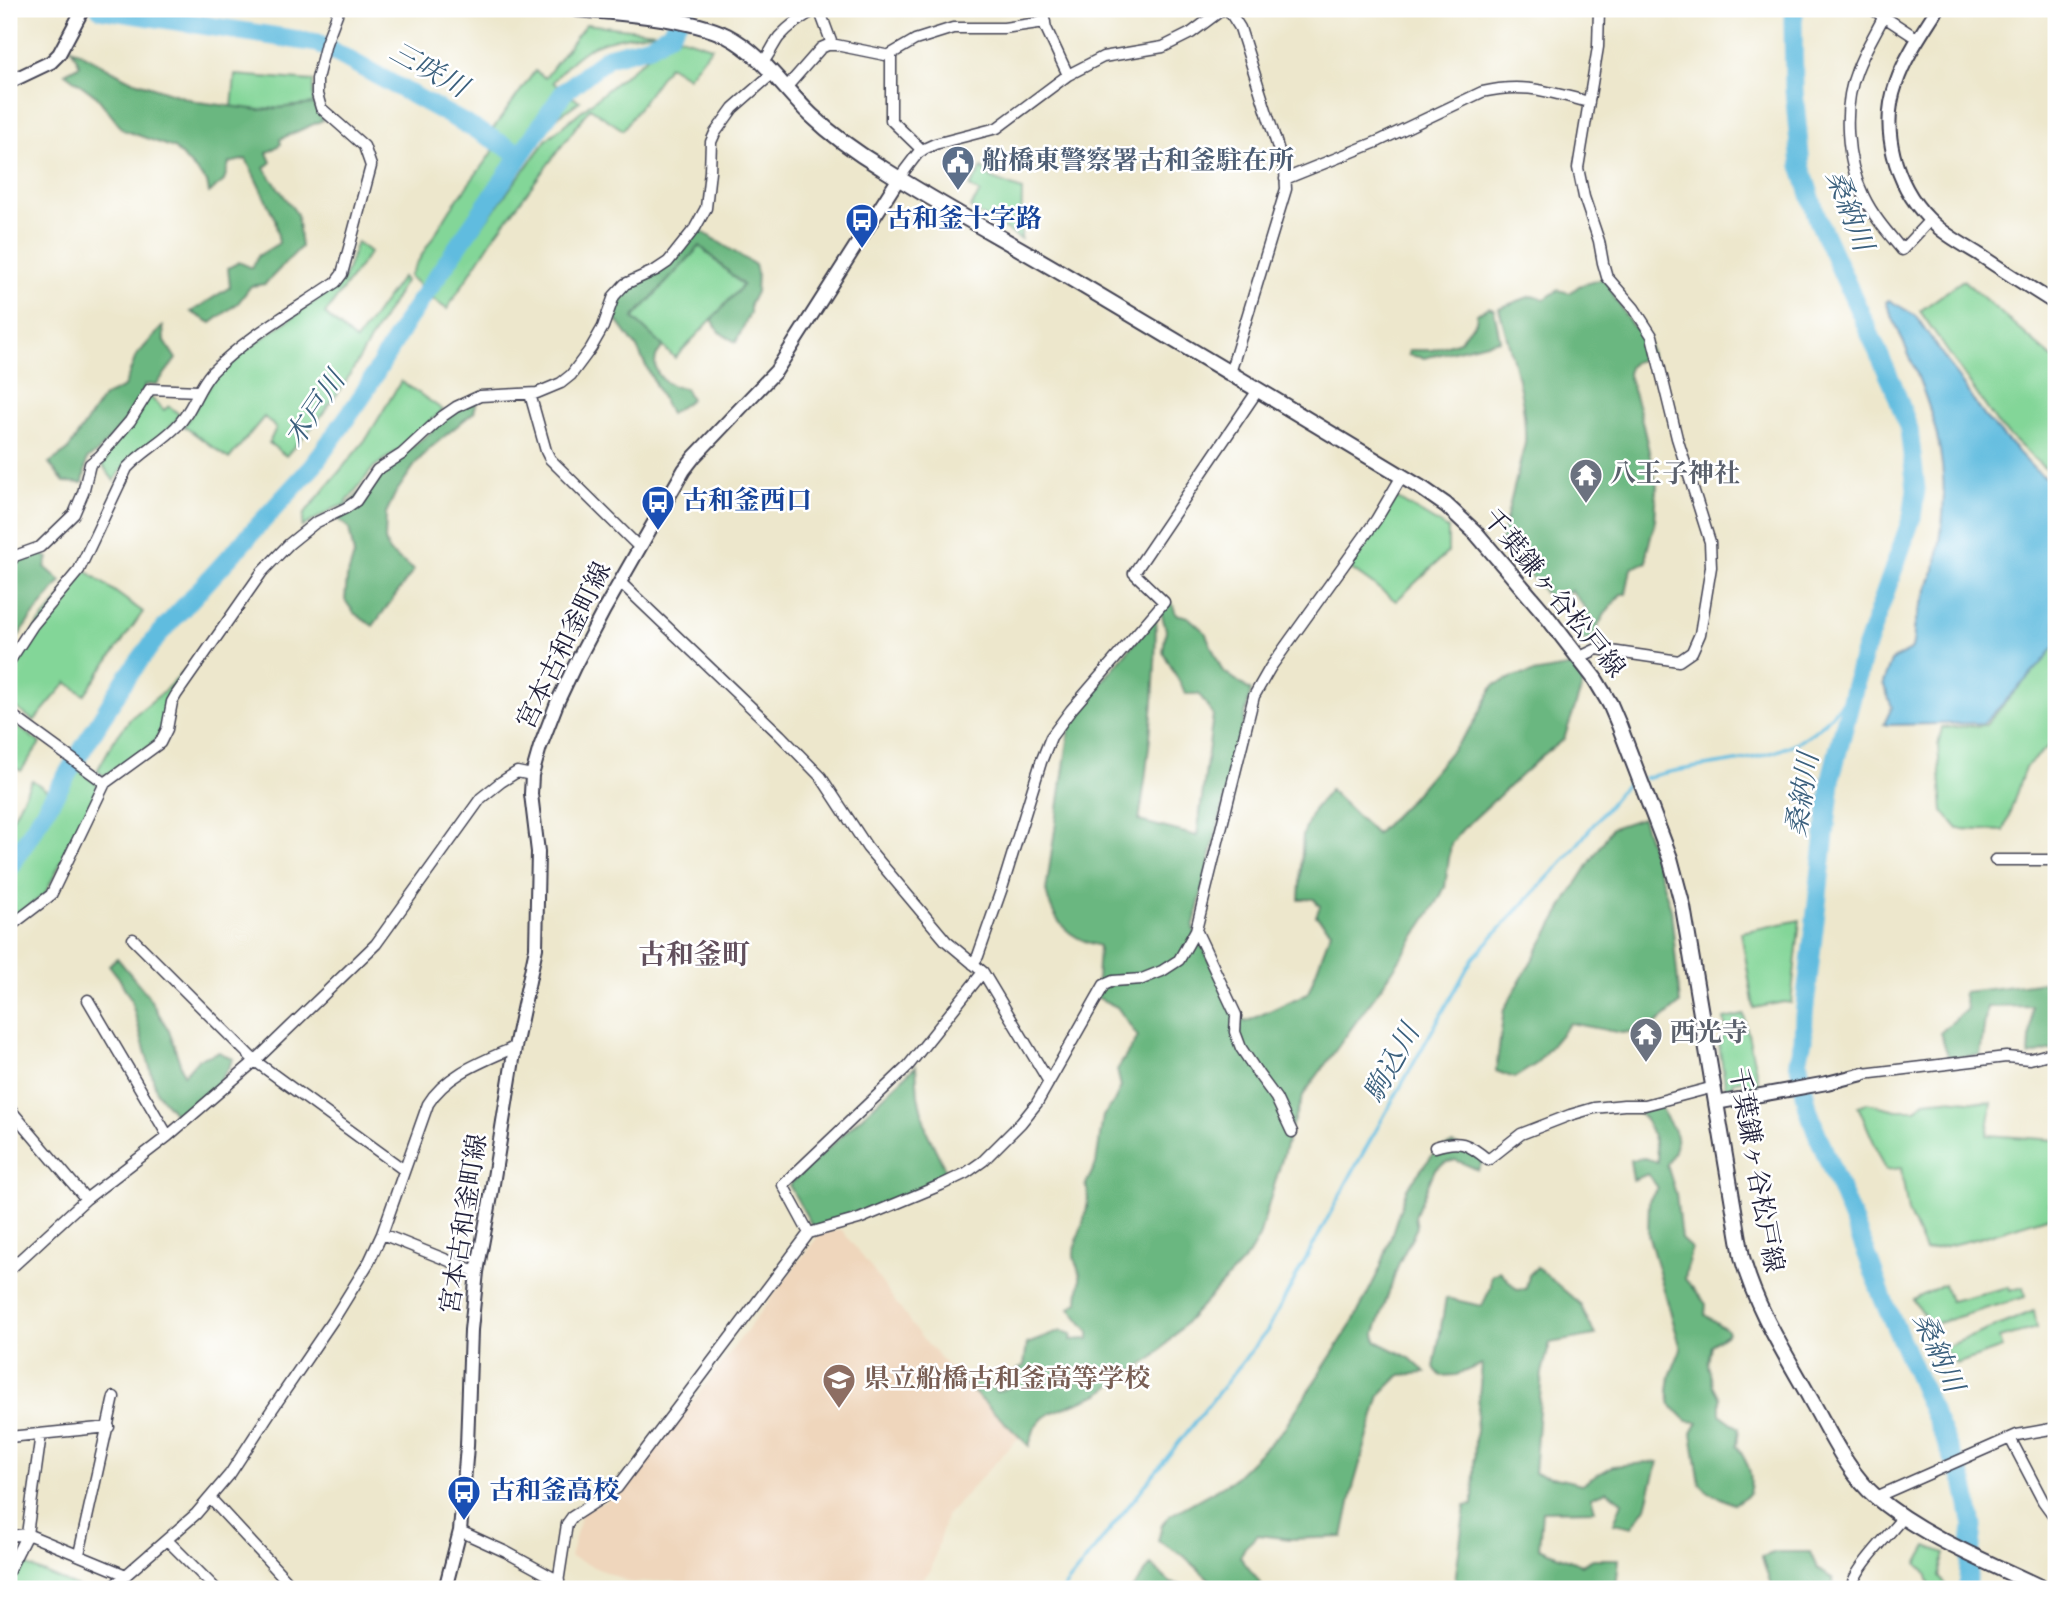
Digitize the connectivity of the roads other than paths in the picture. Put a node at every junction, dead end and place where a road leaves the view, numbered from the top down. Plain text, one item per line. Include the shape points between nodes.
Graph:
1 (83, 9) edge
2 (339, 9) edge
3 (585, 9) edge
4 (818, 9) edge
5 (1042, 9) edge
6 (1225, 9) edge
7 (1599, 9) edge
8 (1872, 9) edge
9 (1937, 9) edge
10 (1884, 16) junction
11 (1045, 22) junction
12 (1918, 39) junction
13 (832, 44) junction
14 (890, 56) junction
15 (768, 67) junction
16 (1069, 75) junction
17 (9, 82) edge
18 (785, 89) junction
19 (1589, 102) junction
20 (922, 150) junction
21 (899, 178) junction
22 (1285, 179) junction
23 (1930, 220) junction
24 (2056, 304) edge
25 (1230, 373) junction
26 (1258, 390) junction
27 (198, 391) junction
28 (530, 394) junction
29 (1402, 476) junction
30 (640, 548) junction
31 (9, 563) edge
32 (620, 582) junction
33 (1580, 657) junction
34 (9, 662) edge
35 (9, 713) edge
36 (532, 775) junction
37 (105, 783) junction
38 (1995, 860) dead end
39 (2056, 860) edge
40 (9, 927) edge
41 (1196, 930) junction
42 (133, 939) dead end
43 (973, 964) junction
44 (983, 972) junction
45 (88, 1000) dead end
46 (515, 1047) junction
47 (2056, 1052) edge
48 (255, 1061) junction
49 (1863, 1074) joint
50 (1049, 1082) junction
51 (1714, 1087) junction
52 (1716, 1103) junction
53 (9, 1108) edge
54 (1292, 1132) dead end
55 (168, 1136) junction
56 (1434, 1147) dead end
57 (404, 1170) junction
58 (86, 1199) junction
59 (809, 1233) junction
60 (382, 1234) junction
61 (9, 1270) edge
62 (477, 1272) junction
63 (114, 1397) dead end
64 (109, 1427) junction
65 (2056, 1428) edge
66 (41, 1434) junction
67 (9, 1437) edge
68 (2010, 1438) junction
69 (210, 1497) junction
70 (1876, 1497) junction
71 (1903, 1517) junction
72 (2056, 1519) edge
73 (460, 1531) junction
74 (27, 1534) junction
75 (9, 1536) edge
76 (167, 1540) junction
77 (79, 1554) junction
78 (9, 1570) edge
79 (126, 1575) junction
80 (558, 1585) edge
81 (110, 1589) edge
82 (216, 1589) edge
83 (283, 1589) edge
84 (444, 1589) edge
85 (1852, 1589) edge
86 (2044, 1589) edge

1 - 17 street via 51,62
2 - 27 street via 325,47 317,94 321,108 364,146 371,166 342,274 236,350
3 - 15 main road, 千葉鎌ヶ谷松戸線 via 693,25 727,36
4 - 13 street
4 - 15 street via 781,35
5 - 11 street
6 - 16 street via 1163,47 1103,57
6 - 22 street via 1240,28
7 - 19 street
8 - 10 street
9 - 12 street
10 - 12 street
10 - 23 street via 1856,71 1847,116 1851,160 1864,197 1902,250
11 - 14 street via 953,29 915,40
11 - 16 street
12 - 23 street via 1895,87 1890,131 1903,180
13 - 14 street
13 - 18 street via 821,48
14 - 20 street via 892,123
15 - 18 main road, 千葉鎌ヶ谷松戸線
15 - 28 street via 715,133 706,208 680,249 614,296 603,327 571,376
16 - 20 street via 997,128
18 - 21 main road, 千葉鎌ヶ谷松戸線 via 836,137
19 - 22 street via 1528,87 1482,92
19 - 33 street via 1578,168 1584,197 1607,276 1652,336 1676,438 1710,542 1711,567 1700,634 1692,652 1679,661 1597,649
20 - 21 street
21 - 25 main road, 千葉鎌ヶ谷松戸線
21 - 30 street, 宮本古和釜町線 via 776,371 684,470
22 - 25 street via 1286,189
23 - 24 street
25 - 26 main road, 千葉鎌ヶ谷松戸線
26 - 29 main road, 千葉鎌ヶ谷松戸線
26 - 43 street via 1134,573 1164,602 1051,737
27 - 31 street via 150,389 139,410 90,464 74,514 40,547
27 - 34 street via 178,426 127,468 79,570
28 - 30 street via 550,459
28 - 37 street via 480,396 456,407 377,470 356,501 315,523 289,544 262,572 176,695 160,743
29 - 33 main road, 千葉鎌ヶ谷松戸線 via 1446,505 1476,533
29 - 41 street via 1254,696
30 - 32 street, 宮本古和釜町線
32 - 36 street, 宮本古和釜町線 via 557,704
32 - 43 street via 821,777 867,847 946,940
33 - 51 main road, 千葉鎌ヶ谷松戸線 via 1610,704 1670,858 1683,907
35 - 37 street
36 - 46 street, 宮本古和釜町線 via 538,852 536,948
36 - 48 street via 517,772 481,798 376,944
37 - 40 street via 51,895
38 - 39 street
41 - 50 street via 1179,960 1162,971 1104,985
41 - 54 street via 1236,1015 1235,1032 1241,1048 1276,1098
42 - 48 street
43 - 44 street
44 - 50 street
44 - 59 street via 908,1066 783,1185
45 - 55 street
46 - 57 street via 474,1065 436,1090
46 - 62 street, 宮本古和釜町線
47 - 49 street via 2030,1059 2006,1057
48 - 55 street
48 - 57 street
49 - 52 street
50 - 59 street via 1021,1124 966,1173 859,1219
51 - 52 main road, 千葉鎌ヶ谷松戸線
51 - 56 street via 1645,1105 1594,1108 1570,1115 1521,1134 1488,1160 1474,1148 1451,1142
52 - 70 main road, 千葉鎌ヶ谷松戸線 via 1749,1283 1839,1450
53 - 58 street
55 - 58 street
57 - 60 street
58 - 61 street
59 - 80 street via 617,1488 567,1524
60 - 62 street
60 - 69 street via 335,1317
62 - 73 street, 宮本古和釜町線
63 - 64 street
64 - 66 street
64 - 77 street
65 - 68 street
66 - 67 street
66 - 74 street
68 - 70 street
68 - 72 street
69 - 76 street
69 - 83 street via 289,1583
70 - 71 main road, 千葉鎌ヶ谷松戸線
71 - 85 street via 1858,1572
71 - 86 main road, 千葉鎌ヶ谷松戸線
73 - 80 street via 506,1552
73 - 84 street, 宮本古和釜町線
74 - 75 street
74 - 77 street
74 - 78 street
76 - 79 street
76 - 82 street
77 - 79 street
79 - 81 street

